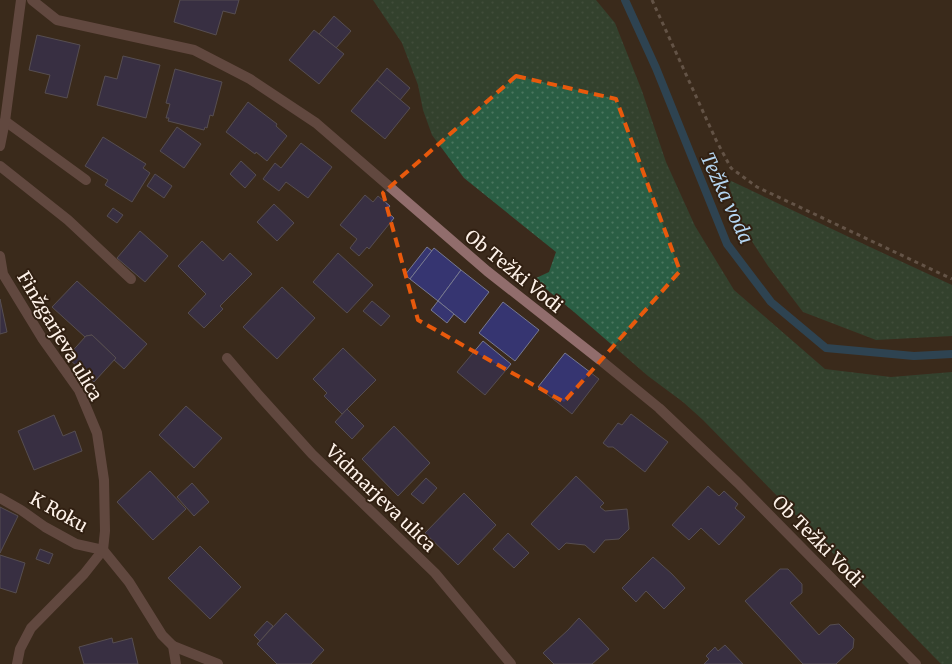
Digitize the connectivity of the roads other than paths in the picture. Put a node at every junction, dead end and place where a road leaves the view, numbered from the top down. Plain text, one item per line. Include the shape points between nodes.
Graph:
1 (22, 0) edge
2 (32, 0) edge
3 (5, 121) junction
4 (0, 146) edge
5 (0, 166) edge
6 (86, 180) dead end
7 (0, 256) edge
8 (131, 279) dead end
9 (227, 358) dead end
10 (0, 498) edge
11 (104, 550) junction
12 (173, 646) junction
13 (17, 664) edge
14 (176, 664) edge
15 (218, 664) edge
16 (511, 664) edge
17 (916, 664) edge

1 - 3 street
2 - 17 street, Ob Težki Vodi via 57,20 194,50 250,79 316,123 487,272 659,408 738,483
3 - 4 street
3 - 6 street
5 - 8 street via 68,220
7 - 11 street, Finžgarjeva ulica via 4,274 78,390 97,433 104,480
9 - 16 street, Vidmarjeva ulica via 312,454 435,573
10 - 11 street, K Roku via 76,544
11 - 12 street via 129,582 162,635
11 - 13 street via 31,628 20,648
12 - 14 street
12 - 15 street

